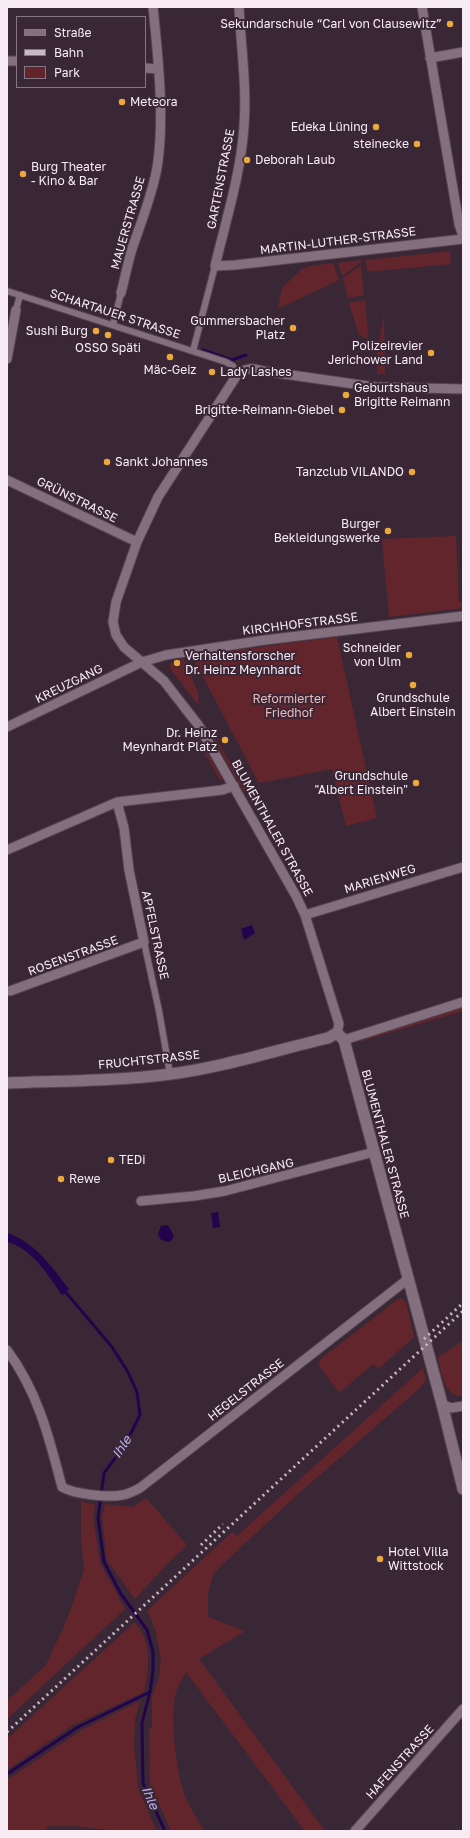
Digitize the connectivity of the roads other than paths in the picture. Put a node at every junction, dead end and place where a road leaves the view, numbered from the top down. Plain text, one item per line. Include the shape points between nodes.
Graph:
1 (153, 7) edge
2 (239, 7) edge
3 (422, 7) edge
4 (463, 52) edge
5 (430, 58) junction
6 (146, 68) edge
7 (158, 69) junction
8 (463, 237) edge
9 (215, 266) junction
10 (7, 291) edge
11 (121, 293) joint
12 (20, 295) junction
13 (16, 310) joint
14 (113, 325) junction
15 (193, 352) junction
16 (7, 359) edge
17 (235, 373) junction
18 (463, 389) edge
19 (7, 480) edge
20 (137, 542) junction
21 (463, 616) edge
22 (142, 662) junction
23 (7, 727) edge
24 (234, 786) junction
25 (117, 802) junction
26 (7, 850) edge
27 (463, 867) edge
28 (305, 915) junction
29 (144, 942) junction
30 (10, 991) dead end
31 (463, 1002) edge
32 (340, 1036) junction
33 (170, 1074) junction
34 (7, 1083) edge
35 (374, 1152) junction
36 (141, 1201) dead end
37 (408, 1279) junction
38 (7, 1350) edge
39 (442, 1404) junction
40 (463, 1406) edge
41 (463, 1489) edge
42 (463, 1709) edge
43 (354, 1831) edge

1 - 7 street, MAUERSTRASSE
2 - 9 street, GARTENSTRASSE via 244,125 238,169
3 - 5 street
4 - 5 street
5 - 8 street
6 - 7 street
7 - 11 street, MAUERSTRASSE via 160,116 157,168 145,217 133,246
8 - 9 street, MARTIN-LUTHER-STRASSE
9 - 15 street, GARTENSTRASSE
10 - 12 street, SCHARTAUER STRASSE
11 - 14 street, MAUERSTRASSE
12 - 13 street
12 - 14 street, SCHARTAUER STRASSE
13 - 16 street
14 - 15 street, SCHARTAUER STRASSE
15 - 17 street, SCHARTAUER STRASSE via 233,366
17 - 18 street via 252,368 375,387
17 - 20 street, BLUMENTHALER STRASSE via 162,491
19 - 20 street, GRÜNSTRASSE
20 - 22 street, BLUMENTHALER STRASSE via 116,602 113,622 120,641
21 - 22 street, KIRCHHOFSTRASSE via 188,650
22 - 23 street, KREUZGANG
22 - 24 street, BLUMENTHALER STRASSE via 164,682 192,715
24 - 25 street via 222,790
24 - 28 street, BLUMENTHALER STRASSE via 286,876
25 - 26 street
25 - 29 street, APFELSTRASSE
27 - 28 street, MARIENWEG
28 - 32 street, BLUMENTHALER STRASSE via 339,1024
29 - 30 street, ROSENSTRASSE
29 - 33 street, APFELSTRASSE
31 - 32 street
32 - 33 street, FRUCHTSTRASSE
32 - 35 street, BLUMENTHALER STRASSE
33 - 34 street, FRUCHTSTRASSE
35 - 36 street, BLEICHGANG via 225,1191
35 - 37 street, BLUMENTHALER STRASSE
37 - 38 street, HEGELSTRASSE via 140,1488 121,1496 89,1494 62,1487 39,1406 24,1375
37 - 39 street, BLUMENTHALER STRASSE
39 - 40 street via 451,1408
39 - 41 street, BLUMENTHALER STRASSE
42 - 43 street, HAFENSTRASSE

